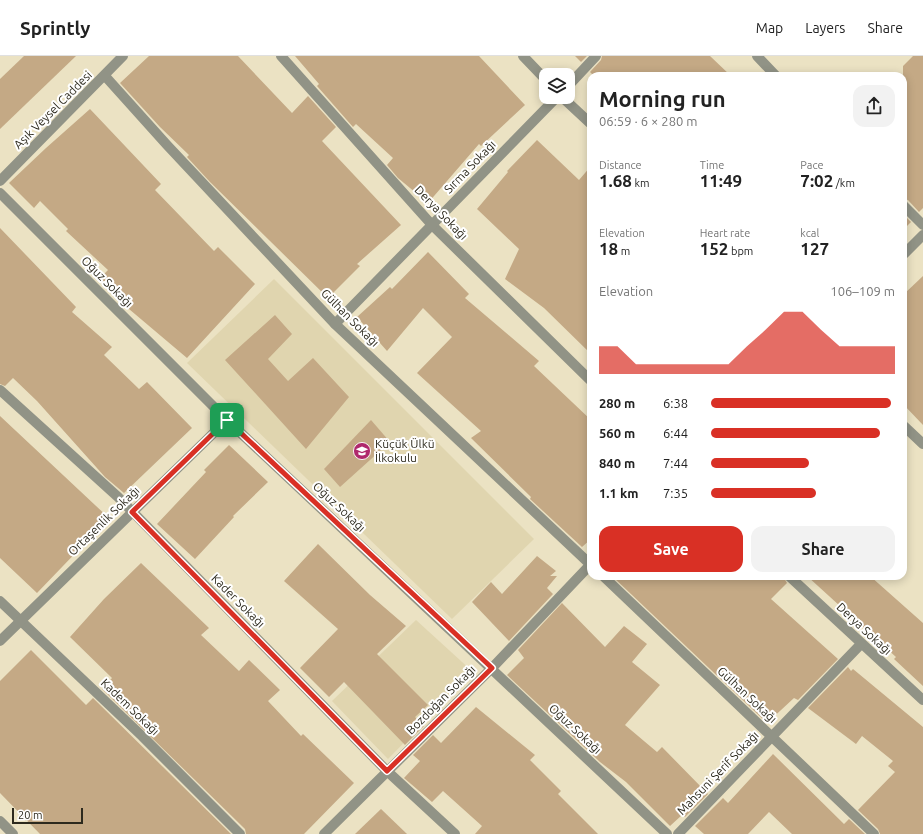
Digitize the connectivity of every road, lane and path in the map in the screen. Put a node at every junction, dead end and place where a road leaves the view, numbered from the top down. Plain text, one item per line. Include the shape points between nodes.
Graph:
1 (123, 56) edge
2 (281, 56) edge
3 (523, 56) edge
4 (596, 56) edge
5 (757, 56) edge
6 (772, 72) edge
7 (539, 73) edge
8 (105, 76) junction
9 (575, 78) edge
10 (550, 104) edge
11 (570, 104) edge
12 (587, 120) edge
13 (0, 181) edge
14 (0, 193) edge
15 (907, 209) edge
16 (432, 224) junction
17 (923, 225) edge
18 (923, 235) edge
19 (907, 251) edge
20 (335, 324) junction
21 (587, 377) edge
22 (0, 390) edge
23 (227, 420) junction
24 (907, 429) edge
25 (923, 444) edge
26 (132, 512) junction
27 (587, 561) edge
28 (587, 569) edge
29 (606, 580) edge
30 (793, 580) edge
31 (0, 601) edge
32 (20, 620) junction
33 (0, 641) edge
34 (861, 644) junction
35 (492, 668) junction
36 (923, 700) edge
37 (771, 736) junction
38 (387, 771) junction
39 (0, 821) edge
40 (13, 834) edge
41 (240, 834) edge
42 (324, 834) edge
43 (456, 834) edge
44 (667, 834) edge
45 (678, 834) edge
46 (874, 834) edge

1 - 8 street, Aşık Veysel Caddesi
2 - 16 street, Derya Sokağı
3 - 7 street
4 - 9 street
5 - 6 street
8 - 13 street, Aşık Veysel Caddesi
8 - 20 street, Gülhan Sokağı
10 - 16 street, Sırma Sokağı
11 - 12 street
14 - 23 street, Oğuz Sokağı
15 - 17 street
16 - 20 street, Sırma Sokağı
16 - 21 street, Derya Sokağı
18 - 19 street
20 - 27 street, Gülhan Sokağı
22 - 26 street, Kader Sokağı
23 - 26 street, Ortaşenlik Sokağı
23 - 35 street, Oğuz Sokağı
24 - 25 street
26 - 32 street, Ortaşenlik Sokağı
26 - 38 street, Kader Sokağı
28 - 35 street, Bozdoğan Sokağı
29 - 37 street, Gülhan Sokağı
30 - 34 street, Derya Sokağı
31 - 32 street, Kadem Sokağı
32 - 33 street, Ortaşenlik Sokağı
32 - 41 street, Kadem Sokağı
34 - 36 street, Derya Sokağı
34 - 37 street, Mahsuni Şerif Sokağı
35 - 38 street, Bozdoğan Sokağı
35 - 44 street, Oğuz Sokağı
37 - 45 street, Mahsuni Şerif Sokağı
37 - 46 street, Gülhan Sokağı
38 - 42 street, Bozdoğan Sokağı
38 - 43 street, Kader Sokağı
39 - 40 street

